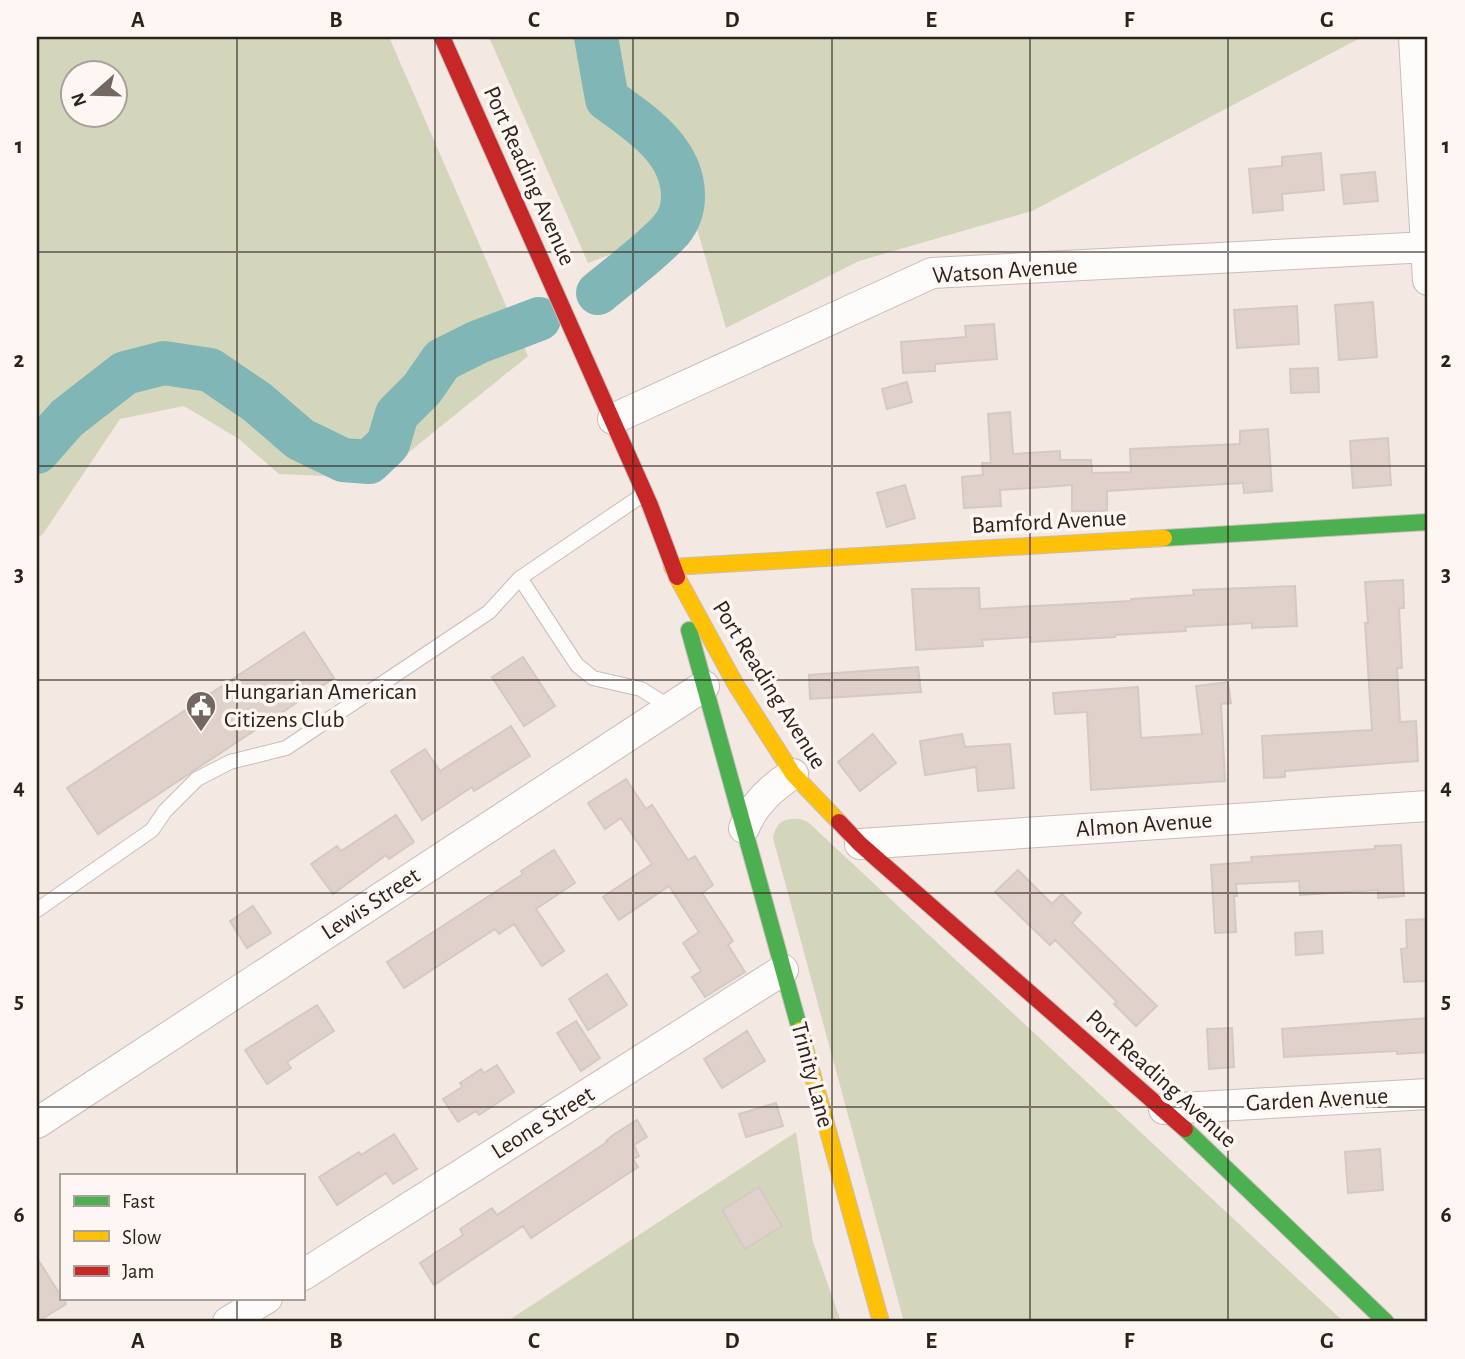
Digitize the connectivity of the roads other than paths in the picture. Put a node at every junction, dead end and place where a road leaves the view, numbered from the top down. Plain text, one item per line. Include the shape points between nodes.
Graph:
1 (442, 37) edge
2 (1414, 37) edge
3 (1427, 247) edge
4 (1428, 280) edge
5 (612, 419) junction
6 (645, 493) junction
7 (1428, 522) edge
8 (671, 566) junction
9 (520, 578) junction
10 (704, 686) junction
11 (671, 708) junction
12 (793, 774) junction
13 (1428, 806) edge
14 (744, 828) junction
15 (860, 844) junction
16 (37, 910) edge
17 (783, 970) junction
18 (1428, 1094) edge
19 (1164, 1109) junction
20 (37, 1123) edge
21 (304, 1274) edge
22 (264, 1300) edge
23 (228, 1322) edge
24 (881, 1322) edge
25 (1386, 1322) edge

1 - 5 main road, Port Reading Avenue
2 - 3 street
3 - 4 street
3 - 5 street, Watson Avenue via 932,273
5 - 6 main road, Port Reading Avenue
6 - 8 main road, Port Reading Avenue
6 - 9 lane
7 - 8 main road, Bamford Avenue
8 - 10 main road, Trinity Lane
8 - 12 main road, Port Reading Avenue via 736,685
9 - 11 lane via 577,665 593,678 641,689
9 - 16 lane via 489,612 286,748 230,762 197,779 152,831
10 - 11 street, Lewis Street
10 - 14 main road, Trinity Lane
11 - 20 street, Lewis Street
12 - 14 street via 757,804
12 - 15 main road, Port Reading Avenue
13 - 15 street, Almon Avenue
14 - 17 main road, Trinity Lane
15 - 19 main road, Port Reading Avenue
17 - 21 street, Leone Street
17 - 24 main road, Trinity Lane
18 - 19 street, Garden Avenue
19 - 25 main road, Port Reading Avenue
22 - 23 street

